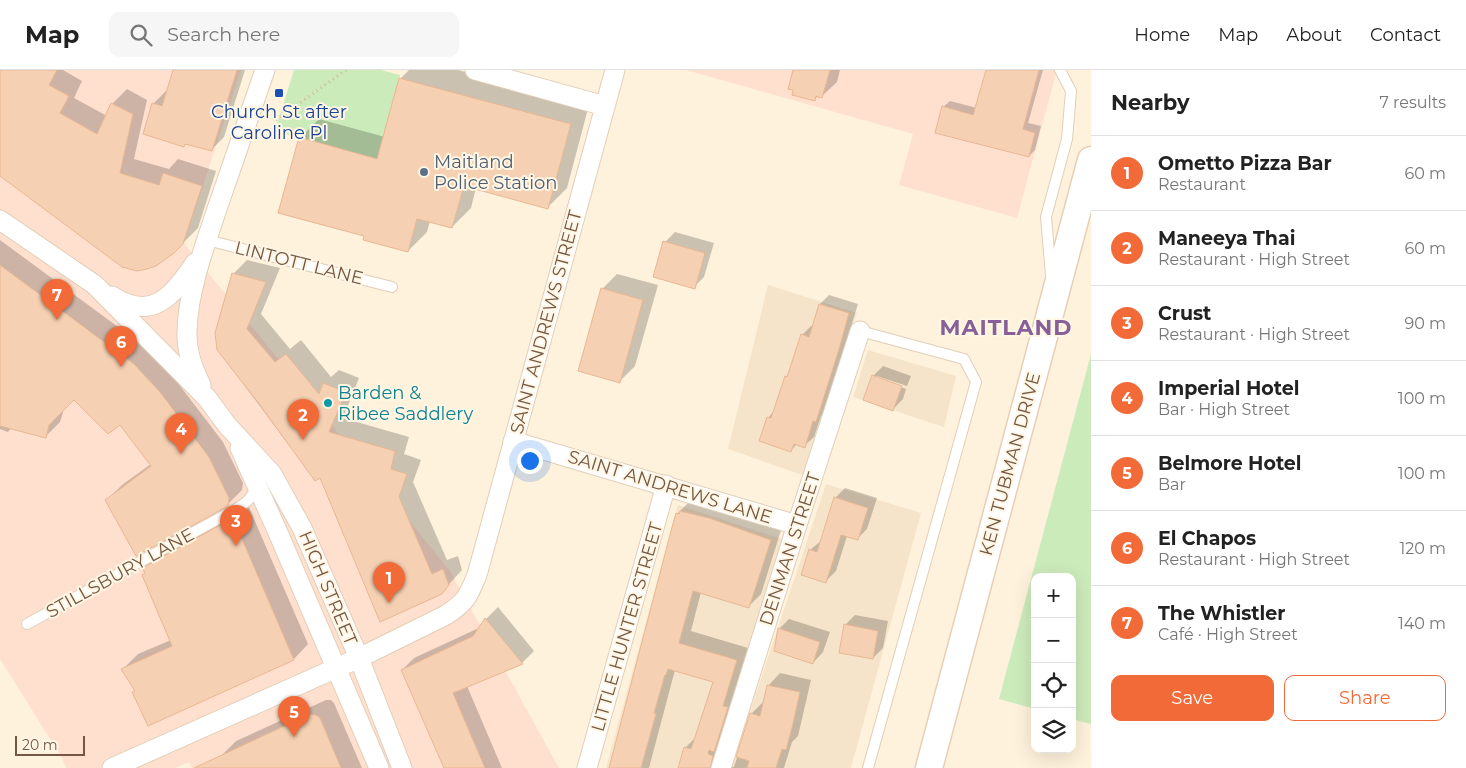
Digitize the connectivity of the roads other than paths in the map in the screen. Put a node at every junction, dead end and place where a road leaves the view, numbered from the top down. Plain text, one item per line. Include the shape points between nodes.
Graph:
1 (265, 70) edge
2 (475, 70) edge
3 (615, 70) edge
4 (1060, 70) edge
5 (605, 106) junction
6 (1091, 160) edge
7 (0, 220) edge
8 (204, 247) junction
9 (95, 285) junction
10 (392, 287) dead end
11 (1052, 305) junction
12 (860, 331) joint
13 (207, 398) junction
14 (227, 425) junction
15 (514, 441) junction
16 (257, 483) junction
17 (666, 485) junction
18 (797, 525) junction
19 (27, 624) dead end
20 (359, 658) junction
21 (336, 668) junction
22 (112, 768) edge
23 (379, 768) edge
24 (402, 768) edge
25 (587, 768) edge
26 (721, 768) edge
27 (868, 768) edge
28 (929, 768) edge

1 - 8 street
2 - 5 street
3 - 5 street, SAINT ANDREWS STREET
4 - 11 lane via 1071,91 1067,139 1046,217
5 - 15 street, SAINT ANDREWS STREET
6 - 11 main road, KEN TUBMAN DRIVE
7 - 9 street, HIGH STREET
8 - 9 street via 174,292 154,306 130,306
8 - 10 lane, LINTOTT LANE
8 - 13 street via 186,332 191,365
9 - 13 street, HIGH STREET
11 - 28 main road, KEN TUBMAN DRIVE
12 - 18 street, DENMAN STREET
12 - 27 lane via 964,359 976,382
13 - 14 street, HIGH STREET
14 - 16 street, HIGH STREET
14 - 20 street, HIGH STREET via 272,474 286,498
15 - 17 street, SAINT ANDREWS LANE
15 - 20 street, SAINT ANDREWS STREET via 468,596 446,615
16 - 19 lane, STILLSBURY LANE via 254,494 241,506
16 - 21 street, HIGH STREET
17 - 18 street, SAINT ANDREWS LANE
17 - 25 street, LITTLE HUNTER STREET
18 - 26 street, DENMAN STREET
20 - 21 street, SAINT ANDREWS STREET
20 - 24 street, HIGH STREET
21 - 22 street, SAINT ANDREWS STREET
21 - 23 street, HIGH STREET

